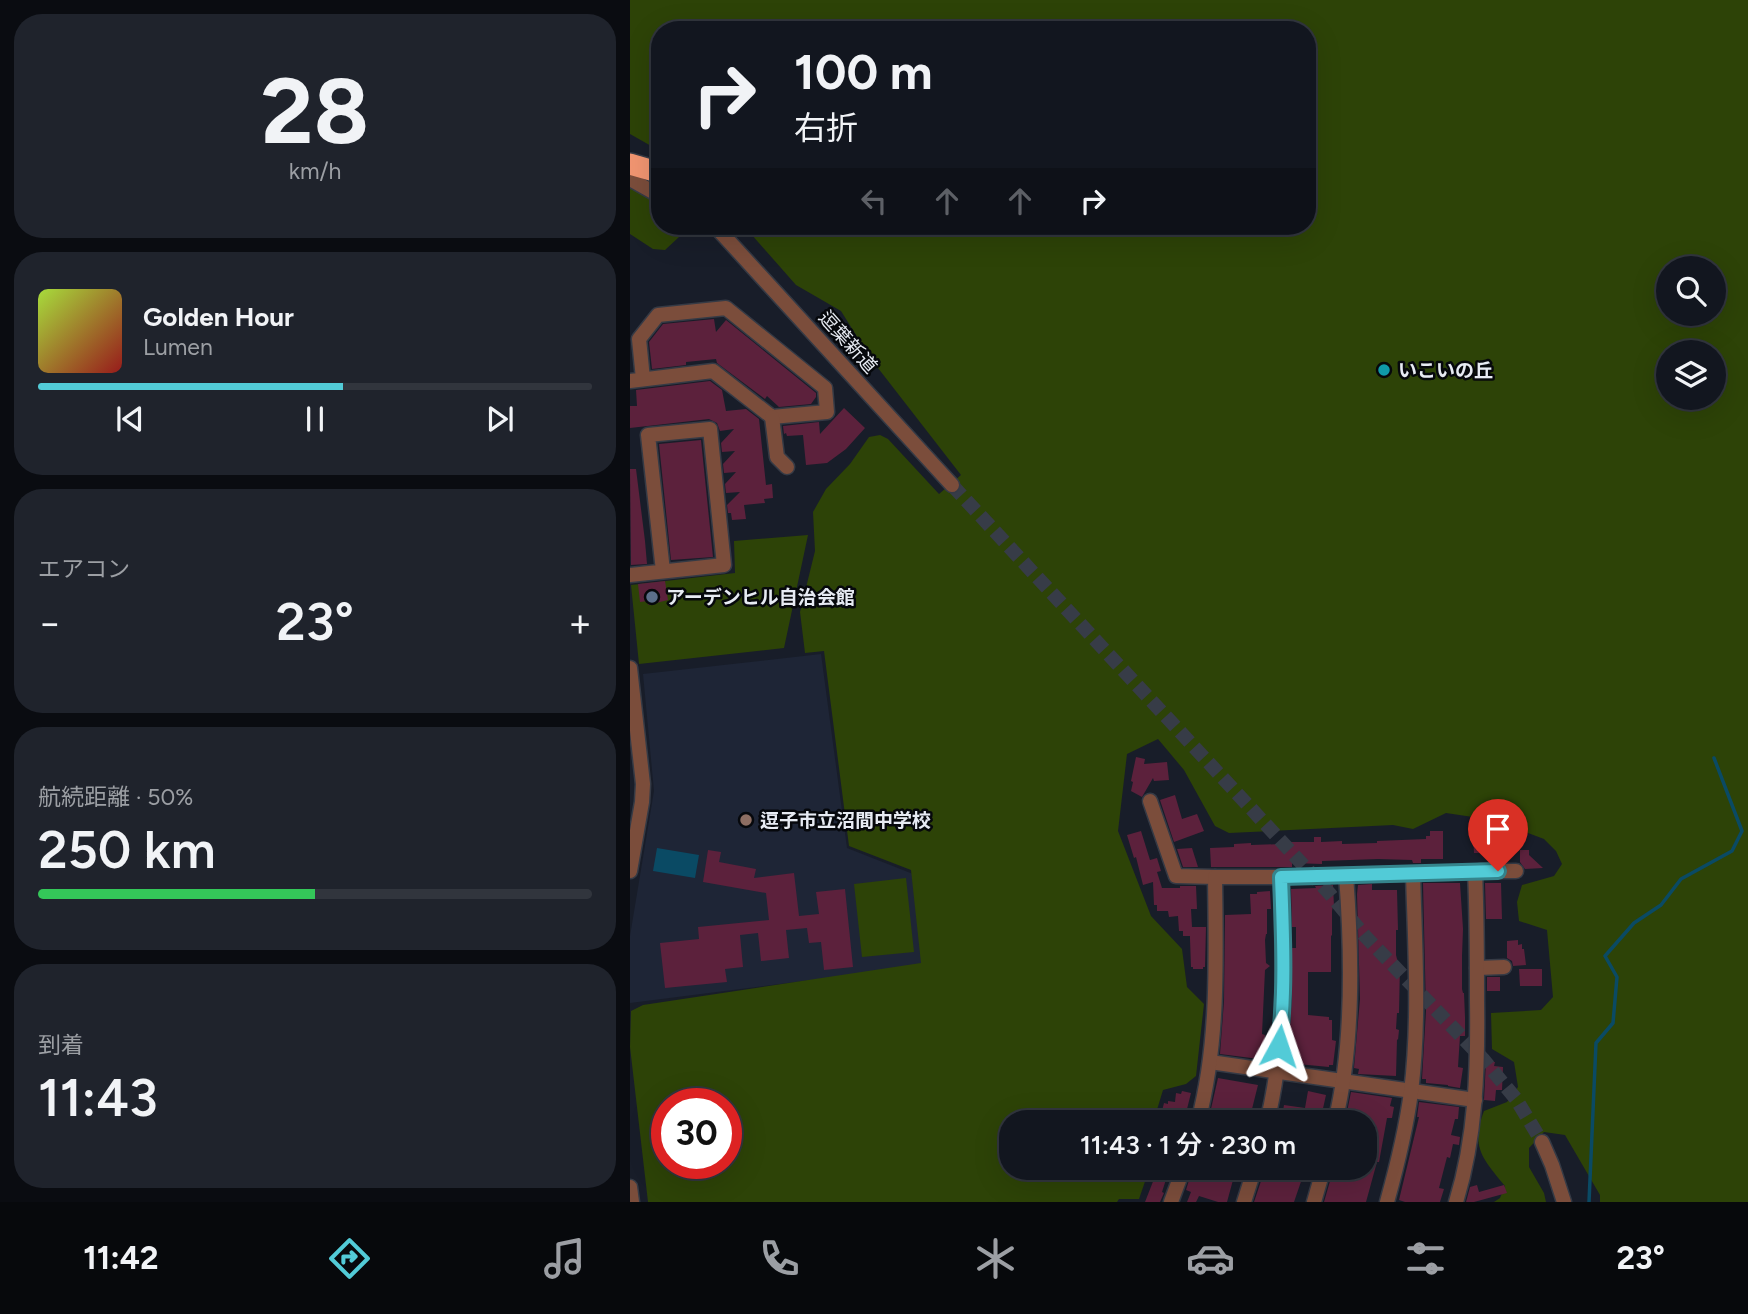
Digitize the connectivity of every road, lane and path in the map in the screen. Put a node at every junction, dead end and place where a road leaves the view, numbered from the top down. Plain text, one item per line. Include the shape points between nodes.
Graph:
1 (630, 160) edge
2 (651, 170) edge
3 (630, 179) edge
4 (651, 191) edge
5 (723, 235) edge
6 (636, 380) edge
7 (772, 417) junction
8 (787, 467) dead end
9 (952, 485) tunnel mouth
10 (663, 571) junction
11 (630, 575) edge
12 (630, 668) edge
13 (1150, 801) dead end
14 (630, 869) edge
15 (1516, 871) dead end
16 (1475, 872) junction
17 (1413, 874) junction
18 (1346, 875) junction
19 (1215, 877) junction
20 (1281, 877) junction
21 (1504, 967) dead end
22 (1477, 968) junction
23 (1210, 1062) junction
24 (1276, 1071) junction
25 (1343, 1081) junction
26 (1411, 1091) junction
27 (1475, 1100) junction
28 (1200, 1110) edge
29 (1269, 1110) edge
30 (1337, 1110) edge
31 (1542, 1142) tunnel mouth
32 (1179, 1180) edge
33 (1251, 1180) edge
34 (1320, 1180) edge
35 (630, 1187) edge
36 (632, 1202) edge
37 (1171, 1202) edge
38 (1244, 1202) edge
39 (1314, 1202) edge
40 (1387, 1202) edge
41 (1456, 1202) edge
42 (1564, 1202) edge

1 - 2 highway
3 - 4 street
5 - 9 street, 逗葉新道
6 - 7 street via 713,371
6 - 7 street via 639,339 658,315 726,308 825,387 827,412
7 - 8 street via 777,457
10 - 10 street via 724,565 710,429 648,435
10 - 11 street
12 - 14 street via 643,784
13 - 19 street via 1176,876
15 - 16 street
16 - 17 street
16 - 22 street
17 - 18 street
17 - 26 street via 1416,1023
18 - 20 street
18 - 25 street via 1349,979
19 - 20 street
19 - 23 street via 1216,982
20 - 24 street via 1282,1021
21 - 22 street
22 - 27 street
23 - 24 street
23 - 28 street
24 - 25 street
24 - 29 street
25 - 26 street
25 - 30 street
26 - 27 street
26 - 40 street
27 - 41 street
31 - 42 street
32 - 37 street
33 - 38 street
34 - 39 street
35 - 36 street

